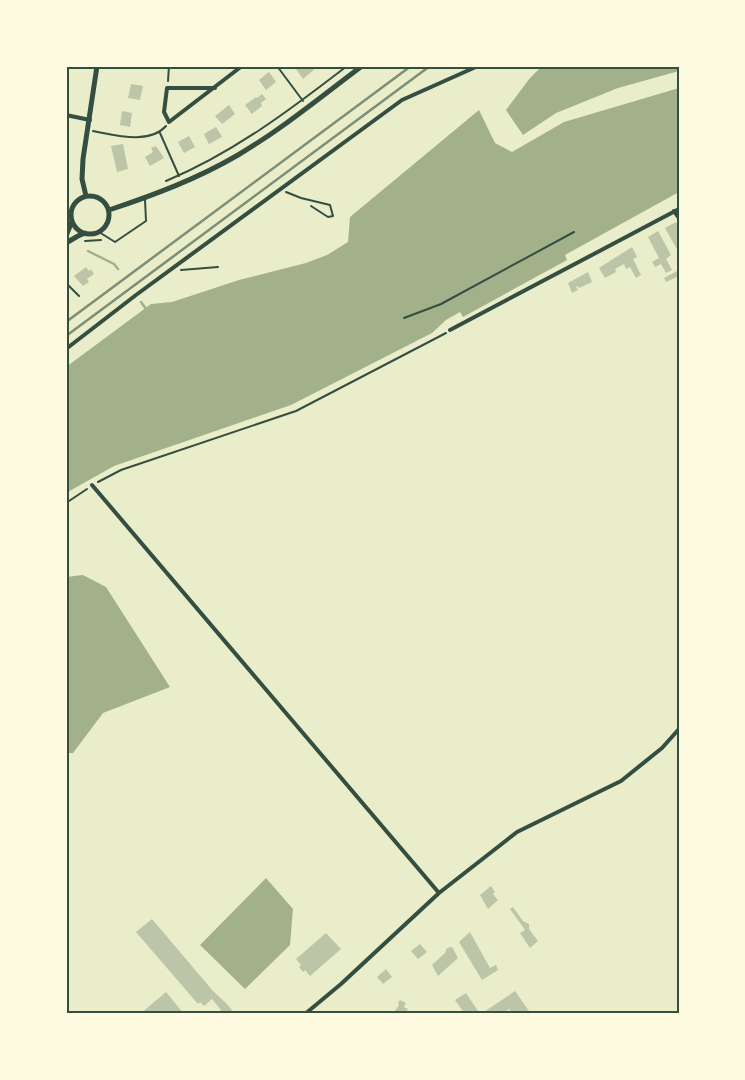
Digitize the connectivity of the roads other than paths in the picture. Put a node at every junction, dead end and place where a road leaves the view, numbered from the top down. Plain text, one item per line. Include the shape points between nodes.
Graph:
1 (97, 66) edge
2 (242, 66) edge
3 (362, 66) edge
4 (478, 66) edge
5 (215, 88) junction
6 (66, 115) edge
7 (90, 120) junction
8 (86, 196) junction
9 (145, 198) junction
10 (679, 209) edge
11 (109, 210) junction
12 (674, 212) junction
13 (679, 218) edge
14 (72, 221) junction
15 (99, 232) junction
16 (86, 234) junction
17 (66, 236) edge
18 (66, 243) edge
19 (450, 330) road end
20 (66, 349) edge
21 (92, 485) road end
22 (679, 729) edge
23 (439, 893) junction
24 (305, 1014) edge

1 - 7 main road
2 - 5 street
3 - 9 main road via 240,154 182,184
4 - 20 street via 402,100
5 - 5 street via 169,122 164,112 167,88
6 - 7 street
7 - 8 main road via 83,159 82,179
8 - 11 main road via 103,200
8 - 14 main road via 75,202
9 - 11 main road
9 - 15 lane via 146,221 115,242
10 - 12 street
11 - 15 main road via 108,223
12 - 13 street
12 - 19 street
14 - 16 main road
14 - 17 main road
15 - 16 main road
16 - 18 main road
21 - 23 street
22 - 23 street via 662,748 621,781 517,832
23 - 24 street

